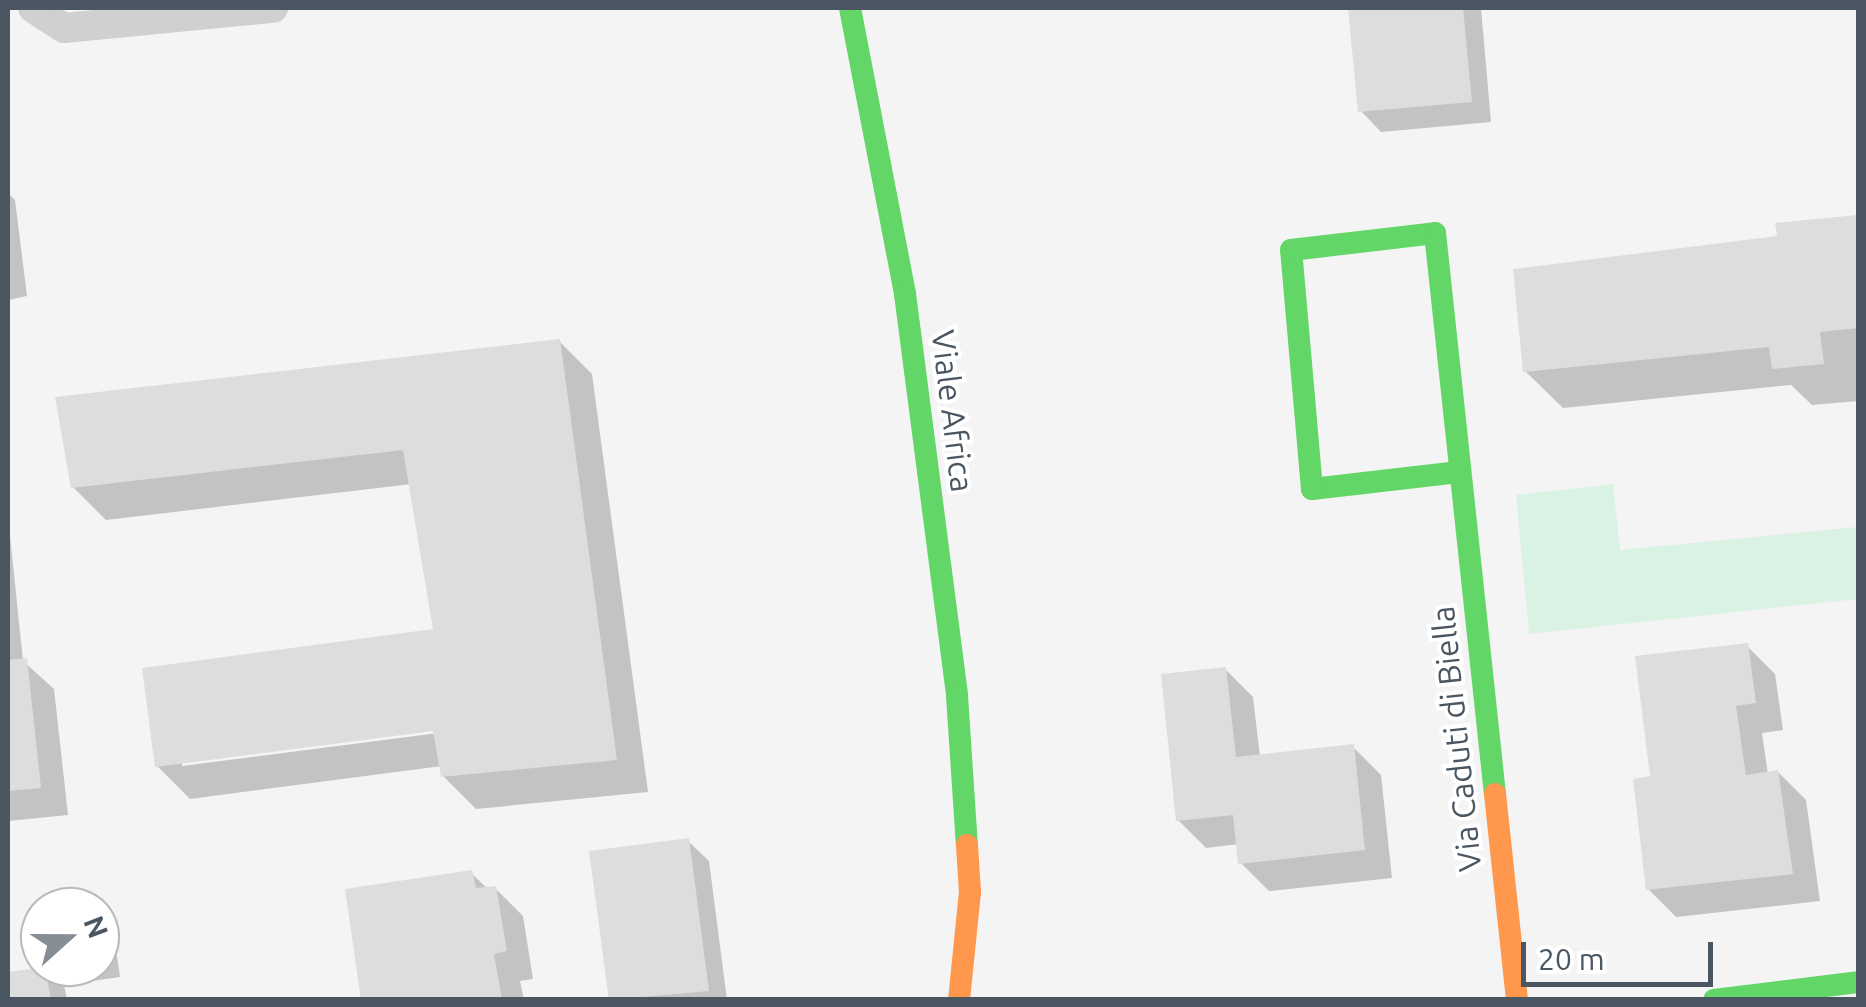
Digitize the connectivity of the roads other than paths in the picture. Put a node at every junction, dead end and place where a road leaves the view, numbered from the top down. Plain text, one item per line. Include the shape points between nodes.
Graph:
1 (34, 8) edge
2 (273, 8) edge
3 (850, 8) edge
4 (1459, 472) junction
5 (966, 826) junction
6 (944, 920) dead end
7 (1858, 982) edge
8 (959, 1000) edge
9 (1517, 1000) edge
10 (1714, 1000) edge

1 - 2 lane via 64,28
3 - 5 street, Viale Africa via 905,294 957,696
4 - 4 street, Via Caduti di Biella via 1435,232 1291,250 1312,490
4 - 9 street, Via Caduti di Biella
5 - 6 street, Viale Africa
5 - 8 street, Viale Africa via 970,892
7 - 10 street

